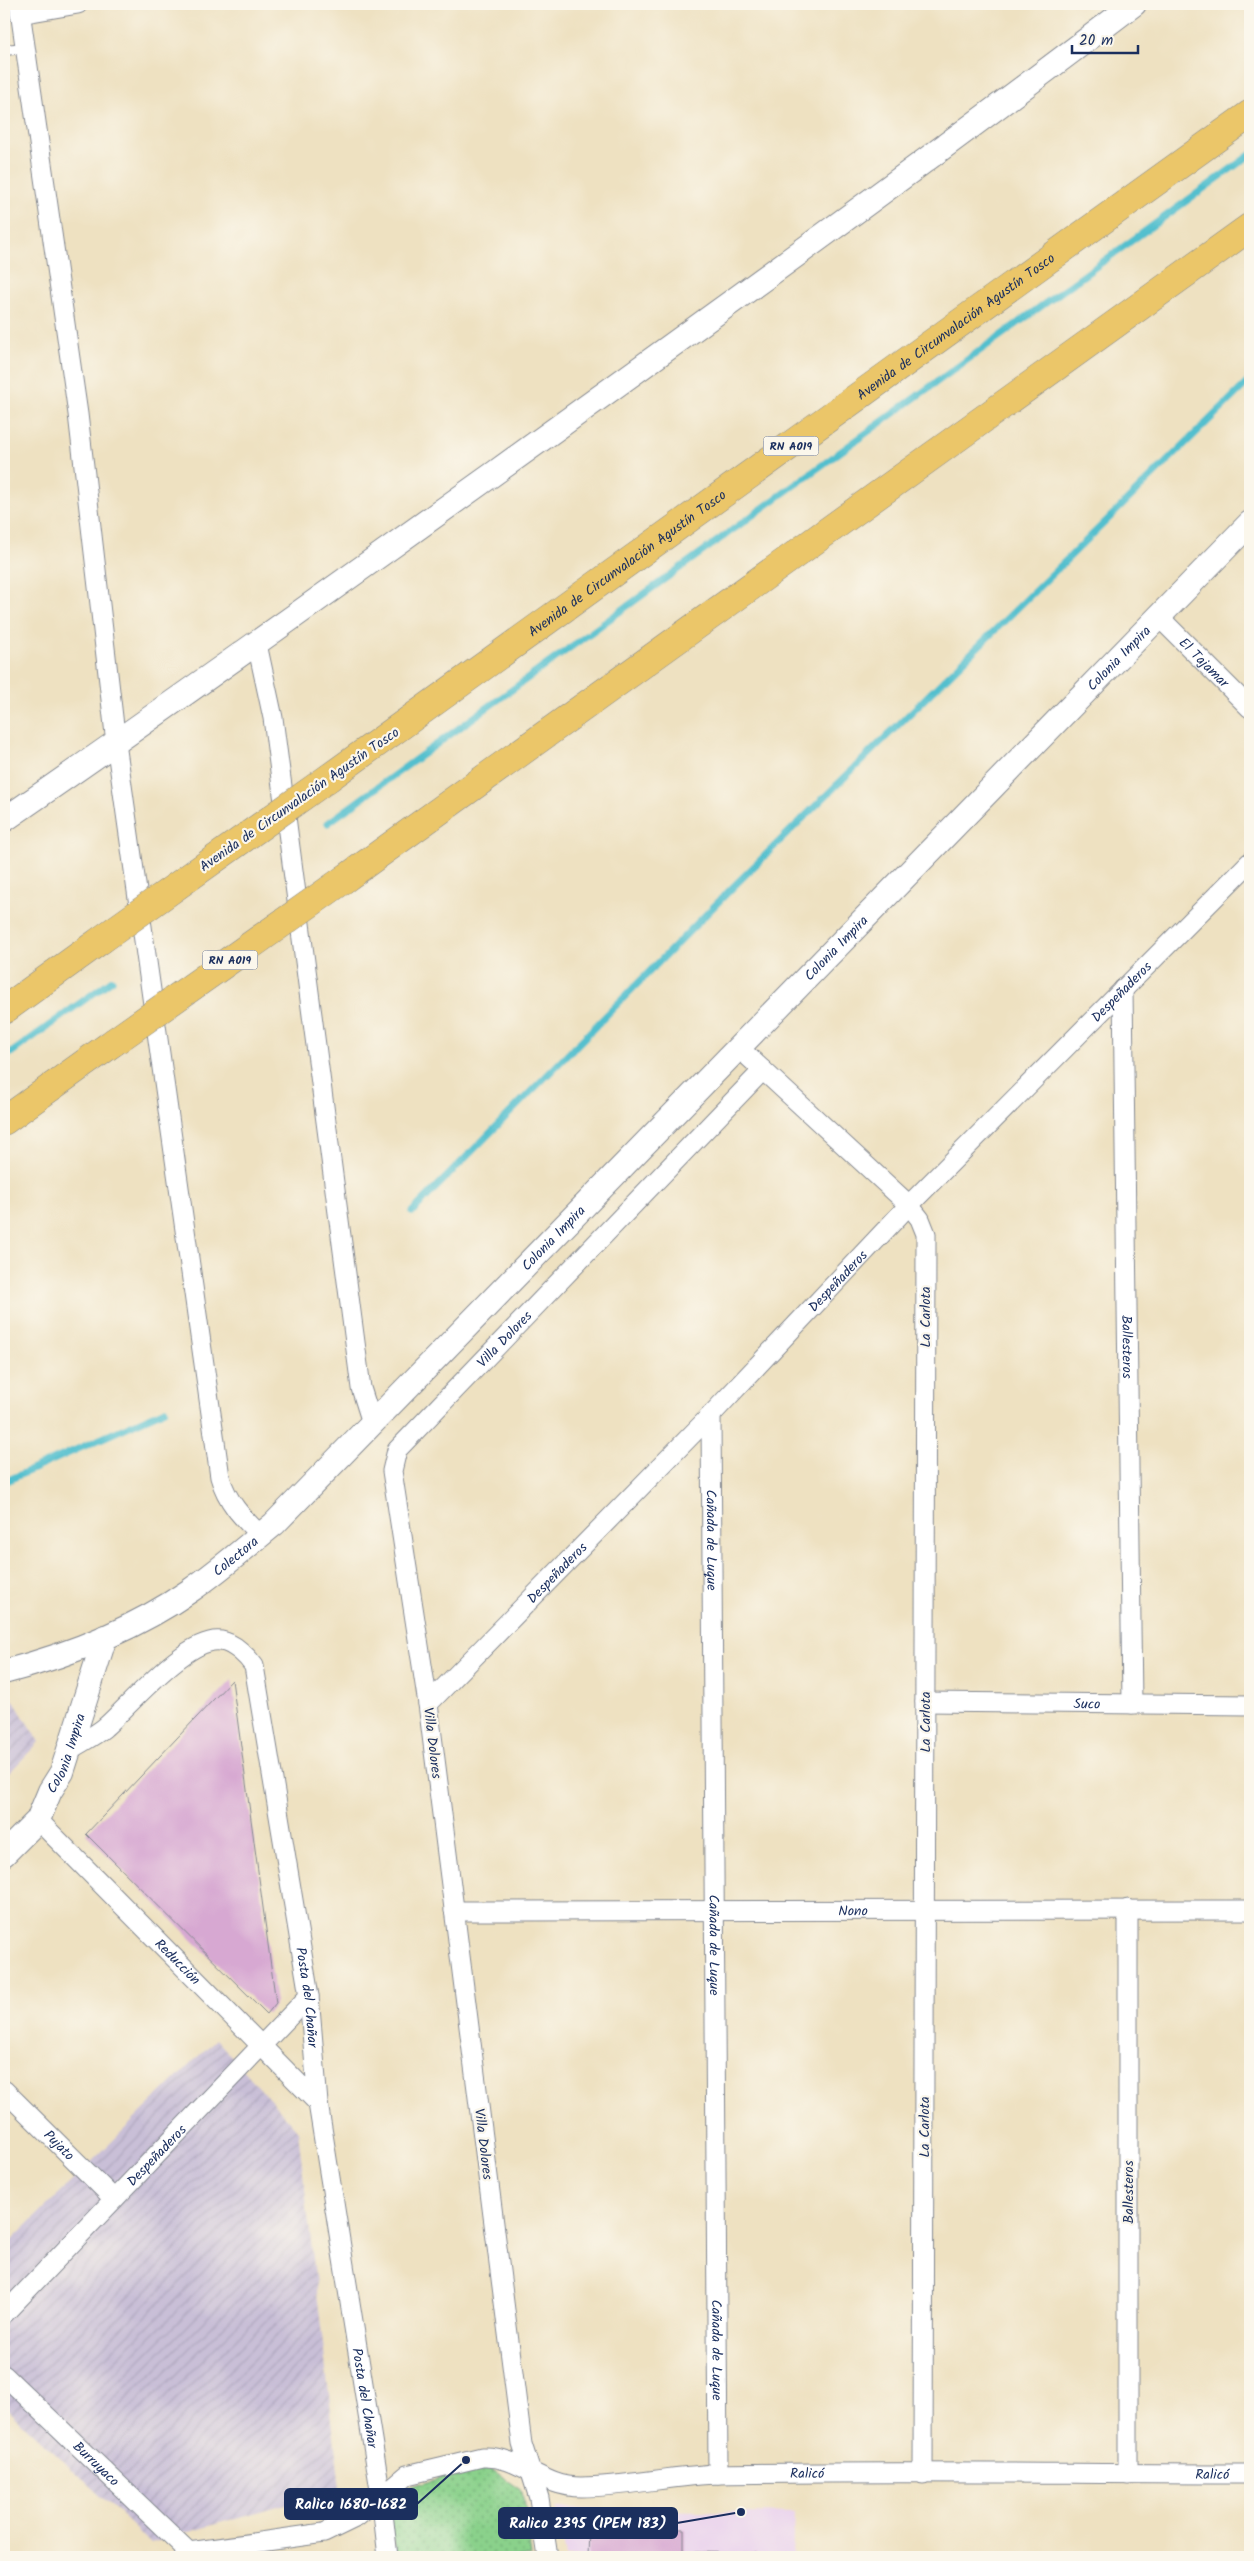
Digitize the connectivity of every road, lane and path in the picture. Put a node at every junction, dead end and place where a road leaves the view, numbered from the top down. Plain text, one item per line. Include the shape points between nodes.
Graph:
1 (78, 4) edge
2 (1134, 4) edge
3 (20, 9) edge
4 (26, 48) junction
5 (4, 50) edge
6 (1250, 114) edge
7 (1250, 227) edge
8 (1250, 523) edge
9 (1159, 617) junction
10 (257, 644) junction
11 (1250, 708) edge
12 (116, 743) junction
13 (4, 820) edge
14 (1250, 862) edge
15 (1123, 989) junction
16 (4, 1010) edge
17 (740, 1048) junction
18 (763, 1070) junction
19 (4, 1121) edge
20 (909, 1205) junction
21 (421, 1371) joint
22 (711, 1415) junction
23 (372, 1423) junction
24 (260, 1535) junction
25 (105, 1637) junction
26 (4, 1672) edge
27 (925, 1702) junction
28 (428, 1704) junction
29 (1132, 1704) junction
30 (1250, 1705) edge
31 (71, 1748) junction
32 (38, 1820) junction
33 (4, 1854) edge
34 (714, 1909) junction
35 (924, 1909) junction
36 (1128, 1909) junction
37 (1250, 1910) edge
38 (454, 1911) junction
39 (309, 1996) junction
40 (263, 2046) junction
41 (4, 2090) edge
42 (318, 2103) junction
43 (114, 2199) junction
44 (4, 2314) edge
45 (4, 2376) edge
46 (531, 2473) junction
47 (718, 2474) junction
48 (923, 2474) junction
49 (1128, 2474) junction
50 (1250, 2474) edge
51 (381, 2496) junction
52 (186, 2554) edge
53 (388, 2557) edge
54 (548, 2557) edge

1 - 3 street
2 - 10 street via 979,122
3 - 4 street
4 - 5 lane
4 - 12 street via 78,414
6 - 16 highway, Avenida de Circunvalación Agustín Tosco / RN A019, bridge
7 - 19 highway, RN A019, bridge
8 - 9 street, Colonia Impira
9 - 11 street, El Tajamar
9 - 17 street, Colonia Impira
10 - 12 street
10 - 23 street via 273,718 361,1388
12 - 13 street
12 - 24 street via 220,1477 238,1513
14 - 15 street, Despeñaderos
15 - 20 street, Despeñaderos
15 - 29 street, Ballesteros
17 - 18 street, La Carlota
17 - 21 street, Colonia Impira
18 - 20 street, La Carlota
18 - 28 street, Villa Dolores via 397,1450 392,1471
20 - 22 street, Despeñaderos
20 - 27 street, La Carlota via 920,1218 926,1234
21 - 23 street, Colectora
22 - 28 street, Despeñaderos
22 - 34 street, Cañada de Luque
23 - 24 street, Colectora via 307,1492
24 - 25 street, Colectora via 190,1591
25 - 26 street, Colectora via 41,1662
25 - 31 street, Colonia Impira
27 - 29 street, Suco
27 - 35 street, La Carlota
28 - 38 street, Villa Dolores
29 - 30 street, Suco
31 - 32 street, Colonia Impira
31 - 39 street, Posta del Chañar via 103,1729 184,1653 205,1644 221,1642 246,1654 254,1666
32 - 33 street, Colonia Impira
32 - 40 street, Reducción
34 - 35 street, Nono
34 - 38 street, Nono
34 - 47 street, Cañada de Luque
35 - 36 street, Nono
35 - 48 street, La Carlota
36 - 37 street, Nono
36 - 49 street, Ballesteros
38 - 46 street, Villa Dolores via 520,2428
39 - 40 street, Despeñaderos
39 - 42 street, Posta del Chañar
40 - 42 street, Reducción
40 - 43 street, Despeñaderos
41 - 43 street, Pujato
42 - 51 street, Posta del Chañar
43 - 44 street, Despeñaderos
45 - 52 street, Burruyaco
46 - 47 street, Ralicó via 561,2485 580,2487
46 - 51 street, Ralicó via 512,2461 495,2456 482,2457 408,2475
46 - 54 street, Villa Dolores via 539,2498
47 - 48 street, Ralicó
48 - 49 street, Ralicó
49 - 50 street, Ralicó
51 - 52 street, Ralicó via 357,2517 324,2532
51 - 53 street, Posta del Chañar

